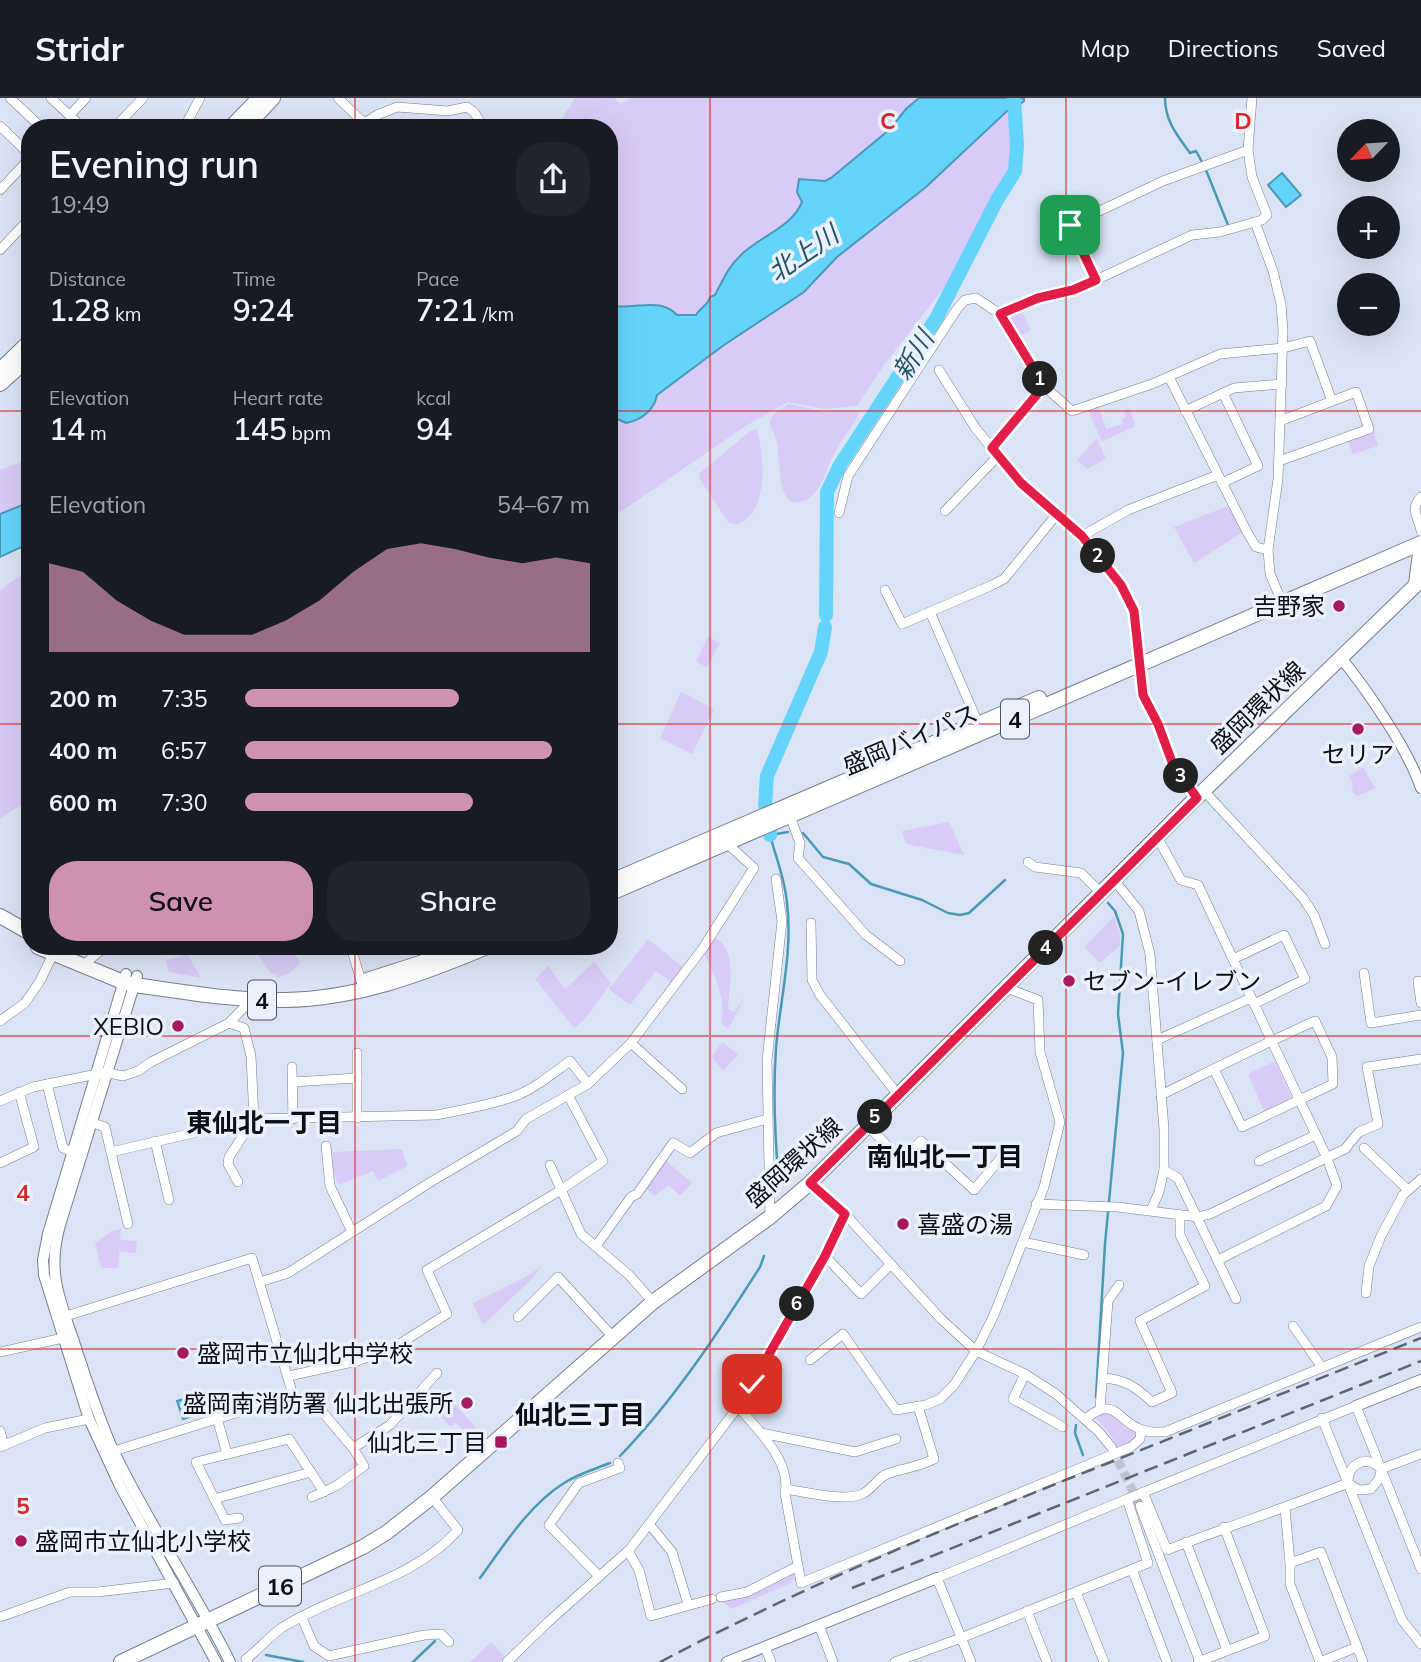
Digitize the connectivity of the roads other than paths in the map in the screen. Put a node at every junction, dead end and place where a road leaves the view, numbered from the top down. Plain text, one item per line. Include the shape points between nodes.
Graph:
1 (10, 98) edge
2 (51, 98) edge
3 (86, 98) edge
4 (143, 98) edge
5 (200, 98) edge
6 (259, 98) edge
7 (273, 98) edge
8 (338, 98) edge
9 (1252, 98) edge
10 (70, 115) junction
11 (32, 119) edge
12 (74, 119) edge
13 (123, 119) edge
14 (189, 119) edge
15 (239, 119) edge
16 (253, 119) edge
17 (358, 119) edge
18 (373, 119) edge
19 (478, 119) edge
20 (0, 127) edge
21 (21, 147) edge
22 (1248, 150) junction
23 (21, 166) edge
24 (0, 190) edge
25 (1255, 222) junction
26 (21, 228) edge
27 (0, 250) edge
28 (1096, 280) junction
29 (1000, 314) junction
30 (1283, 348) junction
31 (21, 350) edge
32 (21, 365) edge
33 (0, 370) edge
34 (939, 370) dead end
35 (1169, 377) junction
36 (0, 384) edge
37 (1282, 384) junction
38 (1044, 386) junction
39 (1223, 393) junction
40 (1332, 401) junction
41 (1185, 411) junction
42 (1280, 421) junction
43 (995, 452) junction
44 (1279, 461) junction
45 (1220, 479) junction
46 (1421, 497) edge
47 (945, 511) dead end
48 (839, 513) dead end
49 (1057, 514) junction
50 (1421, 532) edge
51 (1082, 536) junction
52 (1421, 545) edge
53 (1268, 550) junction
54 (1418, 582) edge
55 (885, 590) dead end
56 (1279, 595) junction
57 (930, 612) junction
58 (1341, 658) junction
59 (1139, 664) junction
60 (978, 723) junction
61 (1420, 783) edge
62 (1198, 794) junction
63 (790, 816) junction
64 (1157, 837) junction
65 (728, 842) junction
66 (1028, 862) dead end
67 (618, 878) edge
68 (776, 879) dead end
69 (1114, 880) junction
70 (618, 890) edge
71 (1101, 893) junction
72 (0, 916) edge
73 (811, 923) dead end
74 (0, 927) edge
75 (21, 928) edge
76 (21, 938) edge
77 (1325, 944) dead end
78 (52, 955) edge
79 (65, 955) edge
80 (70, 955) edge
81 (95, 955) edge
82 (354, 955) edge
83 (439, 955) edge
84 (468, 955) edge
85 (1233, 959) junction
86 (89, 960) junction
87 (900, 961) dead end
88 (1364, 972) dead end
89 (130, 979) junction
90 (1418, 981) dead end
91 (363, 985) junction
92 (1007, 988) junction
93 (251, 1000) junction
94 (1252, 1001) junction
95 (1421, 1003) edge
96 (1421, 1015) edge
97 (0, 1021) edge
98 (229, 1023) junction
99 (1157, 1040) junction
100 (1271, 1041) junction
101 (631, 1043) junction
102 (357, 1052) dead end
103 (1421, 1059) edge
104 (292, 1067) dead end
105 (1214, 1069) junction
106 (103, 1074) junction
107 (357, 1078) junction
108 (293, 1082) junction
109 (47, 1084) junction
110 (588, 1084) junction
111 (682, 1089) dead end
112 (19, 1092) junction
113 (898, 1095) junction
114 (1161, 1095) junction
115 (568, 1096) junction
116 (1299, 1100) junction
117 (0, 1101) edge
118 (358, 1118) junction
119 (254, 1119) junction
120 (293, 1119) junction
121 (767, 1119) junction
122 (93, 1123) junction
123 (867, 1125) junction
124 (1316, 1135) junction
125 (155, 1141) junction
126 (326, 1146) dead end
127 (1364, 1148) dead end
128 (72, 1152) junction
129 (111, 1152) junction
130 (1000, 1158) dead end
131 (1327, 1158) junction
132 (1259, 1161) dead end
133 (0, 1163) edge
134 (550, 1165) dead end
135 (1164, 1170) junction
136 (1421, 1179) edge
137 (238, 1182) dead end
138 (810, 1183) junction
139 (561, 1190) junction
140 (1408, 1191) junction
141 (169, 1200) dead end
142 (1036, 1204) junction
143 (1151, 1210) junction
144 (845, 1214) junction
145 (1180, 1215) junction
146 (770, 1217) junction
147 (1198, 1217) junction
148 (128, 1224) dead end
149 (352, 1232) junction
150 (1023, 1242) junction
151 (596, 1246) junction
152 (1084, 1255) dead end
153 (825, 1256) junction
154 (1218, 1260) junction
155 (890, 1265) junction
156 (260, 1282) junction
157 (1119, 1285) dead end
158 (1366, 1293) dead end
159 (1236, 1299) dead end
160 (653, 1302) junction
161 (66, 1316) junction
162 (518, 1317) dead end
163 (1293, 1325) dead end
164 (1421, 1327) edge
165 (613, 1337) junction
166 (63, 1338) junction
167 (976, 1351) junction
168 (0, 1352) edge
169 (810, 1360) dead end
170 (1319, 1363) dead end
171 (437, 1373) dead end
172 (1026, 1374) junction
173 (289, 1376) junction
174 (1104, 1378) junction
175 (1421, 1380) edge
176 (293, 1395) junction
177 (918, 1406) junction
178 (1356, 1406) junction
179 (738, 1407) junction
180 (1100, 1409) junction
181 (217, 1418) junction
182 (1322, 1418) junction
183 (89, 1419) junction
184 (1086, 1419) junction
185 (1063, 1427) dead end
186 (1141, 1430) junction
187 (0, 1431) edge
188 (761, 1433) junction
189 (896, 1439) dead end
190 (2, 1446) edge
191 (353, 1448) junction
192 (1112, 1448) tunnel mouth
193 (114, 1451) junction
194 (227, 1454) junction
195 (1421, 1454) edge
196 (618, 1463) dead end
197 (1381, 1469) junction
198 (311, 1472) junction
199 (1348, 1483) junction
200 (786, 1489) junction
201 (324, 1492) junction
202 (1143, 1492) junction
203 (312, 1497) dead end
204 (432, 1497) junction
205 (214, 1499) junction
206 (1127, 1499) junction
207 (1140, 1506) tunnel mouth
208 (1285, 1508) junction
209 (239, 1518) dead end
210 (649, 1524) junction
211 (1224, 1527) junction
212 (1186, 1542) junction
213 (628, 1551) junction
214 (1290, 1563) junction
215 (798, 1566) junction
216 (1132, 1569) junction
217 (1421, 1569) edge
218 (599, 1576) junction
219 (937, 1578) junction
220 (174, 1583) junction
221 (1076, 1592) junction
222 (688, 1604) junction
223 (1027, 1611) junction
224 (0, 1617) edge
225 (302, 1618) junction
226 (204, 1623) junction
227 (819, 1625) junction
228 (961, 1638) junction
229 (449, 1642) dead end
230 (1421, 1644) edge
231 (765, 1647) junction
232 (1357, 1647) junction
233 (1227, 1650) junction
234 (900, 1661) edge
235 (121, 1662) edge
236 (216, 1662) edge
237 (230, 1662) edge
238 (248, 1662) edge
239 (508, 1662) edge
240 (727, 1662) edge
241 (771, 1662) edge
242 (833, 1662) edge
243 (971, 1662) edge
244 (1047, 1662) edge
245 (1104, 1662) edge
246 (1167, 1662) edge
247 (1199, 1662) edge
248 (1363, 1662) edge

1 - 11 street
2 - 10 street
3 - 10 street
4 - 13 street
5 - 14 street
6 - 15 main road
7 - 16 main road
8 - 17 street
9 - 22 street
10 - 12 street
18 - 19 street via 397,107 448,111 467,107
20 - 21 street
22 - 25 street via 1252,177 1267,215
22 - 28 street via 1163,181 1070,225
23 - 24 street
25 - 28 street via 1192,235
25 - 30 street via 1281,304
26 - 27 street
28 - 29 street
29 - 38 street
29 - 48 street via 976,298 965,300 957,309 848,476
30 - 35 street via 1220,354
30 - 37 street
30 - 40 street via 1310,341
31 - 33 main road
32 - 36 main road
34 - 43 street
35 - 38 street via 1072,411
35 - 41 street
37 - 39 street
37 - 42 street
38 - 43 street
39 - 41 street
39 - 45 street via 1258,466
40 - 42 street
40 - 44 street via 1356,392 1369,429
41 - 45 street
42 - 44 street
43 - 47 street
43 - 49 street via 1021,483
44 - 53 street
45 - 51 street via 1128,510
45 - 53 street via 1255,547
46 - 50 street via 1414,513
49 - 51 street
49 - 57 street via 1004,579
50 - 56 main road, 盛岡バイパス / 4
51 - 59 street via 1121,585 1134,611
52 - 54 main road, 盛岡環状線 / 16
52 - 59 main road, 盛岡バイパス / 4
53 - 56 street via 1270,574
54 - 58 main road, 盛岡環状線 / 16
55 - 57 street via 902,624
56 - 59 main road, 盛岡バイパス / 4
57 - 60 street
58 - 61 street
58 - 62 main road, 盛岡環状線 / 16
59 - 60 main road, 盛岡バイパス / 4
59 - 62 street via 1143,695 1166,751
59 - 63 main road, 盛岡バイパス / 4
60 - 67 main road, 盛岡バイパス / 4
62 - 64 main road, 盛岡環状線 / 16
62 - 77 street via 1303,898
63 - 65 main road, 盛岡バイパス / 4
63 - 87 street via 800,843 798,858 866,935
64 - 69 main road, 盛岡環状線 / 16
64 - 85 street via 1181,880 1198,885
65 - 70 main road, 盛岡バイパス / 4
65 - 101 street via 754,868 703,948
66 - 71 street via 1081,873
68 - 121 street via 782,921 767,1060
69 - 71 main road, 盛岡環状線 / 16
69 - 99 street via 1139,911 1150,954
71 - 92 main road, 盛岡環状線 / 16
72 - 75 main road
73 - 113 street via 812,980
74 - 76 main road
78 - 97 street via 25,1003
79 - 89 main road, 4
80 - 86 main road, 4
81 - 86 street
82 - 91 street
83 - 91 main road, 4
84 - 91 main road, 4 via 424,974
85 - 94 street
85 - 94 street via 1284,935 1305,979
86 - 89 main road, 4
88 - 96 street via 1370,1023
89 - 91 main road, 4 via 271,993
89 - 93 main road, 4
89 - 106 street
90 - 95 street
91 - 93 main road, 4 via 309,999
92 - 113 main road, 盛岡環状線 / 16
92 - 142 street via 1038,1000 1040,1052 1060,1122
93 - 98 street
94 - 99 street
94 - 100 street
98 - 106 street via 138,1071 123,1076
98 - 119 street via 244,1028 247,1037
99 - 114 street
100 - 105 street
100 - 116 street
100 - 116 street via 1315,1021 1332,1057 1333,1084
101 - 110 street
101 - 111 street
102 - 107 street
103 - 131 street via 1367,1067 1378,1124 1359,1132 1345,1149
104 - 108 street
105 - 114 street
105 - 116 street via 1242,1128
106 - 109 street
106 - 122 street
106 - 128 street
107 - 108 street
107 - 118 street
108 - 120 street
109 - 112 street
109 - 128 street via 63,1148
110 - 115 street
110 - 118 street via 570,1061 516,1096 436,1115
112 - 117 street
112 - 133 street via 34,1147
113 - 123 main road, 盛岡環状線 / 16
114 - 135 street
115 - 139 street via 603,1161
115 - 149 street
116 - 124 street
118 - 120 street
119 - 120 street
119 - 125 street
119 - 137 street via 229,1157
121 - 146 street
121 - 151 street via 716,1133 690,1153 673,1143
122 - 129 street via 105,1127
122 - 161 street via 55,1244 53,1268
123 - 130 street via 901,1160 921,1140 974,1190
123 - 138 main road, 盛岡環状線 / 16
124 - 131 street
124 - 132 street
125 - 129 street
125 - 141 street
126 - 149 street via 330,1186
127 - 140 street
128 - 166 street via 43,1260
129 - 148 street
131 - 147 street
131 - 154 street via 1338,1186 1326,1206
134 - 139 street
135 - 143 street
135 - 147 street via 1178,1178
136 - 140 street
138 - 144 street
138 - 146 main road, 盛岡環状線 / 16
139 - 151 street via 580,1234
139 - 173 street via 427,1270 447,1314 393,1348 357,1362
140 - 158 street via 1381,1236 1369,1266
142 - 143 street
142 - 150 street
143 - 145 street
144 - 153 street
144 - 155 street
145 - 147 street
145 - 174 street via 1180,1235 1205,1286 1140,1321 1172,1393 1152,1402 1119,1379
146 - 160 main road, 盛岡環状線 / 16
147 - 154 street
149 - 156 street via 288,1273
150 - 152 street
150 - 167 street
151 - 160 street
153 - 155 street via 861,1294
153 - 179 street
154 - 159 street
155 - 167 street
156 - 161 street via 252,1258
156 - 173 street
157 - 174 street via 1108,1301
160 - 165 main road, 盛岡環状線 / 16
161 - 193 street via 97,1414
162 - 165 street via 558,1277
163 - 170 street
164 - 186 street via 1165,1432
165 - 204 main road, 盛岡環状線 / 16
166 - 168 street
166 - 183 street
167 - 172 street
167 - 177 street via 940,1399
169 - 177 street via 843,1334 896,1410
171 - 191 street via 390,1425
172 - 184 street
172 - 185 street via 1013,1399
173 - 176 street
174 - 180 street
175 - 178 street
176 - 181 street
176 - 191 street via 319,1408
177 - 200 street via 934,1459 884,1475 860,1496
178 - 182 street
178 - 197 street
179 - 188 street
179 - 210 street
180 - 184 street
180 - 186 street via 1111,1409
181 - 193 street
181 - 194 street
182 - 199 street
182 - 202 street
183 - 190 street via 45,1428
183 - 220 street
184 - 192 street
186 - 215 street via 1140,1439 1131,1447 801,1583
187 - 190 street
188 - 189 street via 855,1452
188 - 200 street via 771,1444
191 - 201 street via 364,1466
193 - 226 street
194 - 198 street via 289,1439
194 - 205 street via 196,1462
195 - 197 street
196 - 218 street via 620,1468 579,1483 549,1525
197 - 199 street via 1371,1489 1359,1490
197 - 199 street via 1373,1462 1357,1463 1350,1470
197 - 217 street
198 - 201 street
198 - 205 street
199 - 208 street
199 - 230 street via 1402,1620
200 - 215 street
201 - 203 street
202 - 206 street
202 - 212 street via 1167,1550
204 - 225 street via 458,1530 451,1538 414,1565
204 - 226 main road, 盛岡環状線 / 16 via 363,1547
205 - 209 street via 225,1520
206 - 216 street via 1148,1563
206 - 219 street
207 - 247 street
208 - 211 street
208 - 214 street
210 - 213 street
210 - 222 street via 672,1552
211 - 212 street
211 - 233 street via 1265,1636
212 - 233 street
213 - 218 street
213 - 222 street via 639,1570 652,1616
214 - 232 street via 1321,1552
214 - 232 street via 1290,1584 1320,1662
215 - 222 street via 747,1592
216 - 221 street
216 - 246 street
218 - 239 street
219 - 227 street
219 - 228 street
220 - 224 street via 70,1592
220 - 226 street
221 - 223 street
221 - 245 street
223 - 228 street
223 - 244 street
225 - 229 street via 314,1646 329,1656 424,1635 441,1634
225 - 238 street via 281,1628 246,1659
226 - 235 main road, 盛岡環状線 / 16
226 - 236 street
226 - 237 street
227 - 231 street
227 - 242 street
228 - 234 street
228 - 243 street
231 - 240 street
231 - 241 street
232 - 248 street
233 - 247 street

